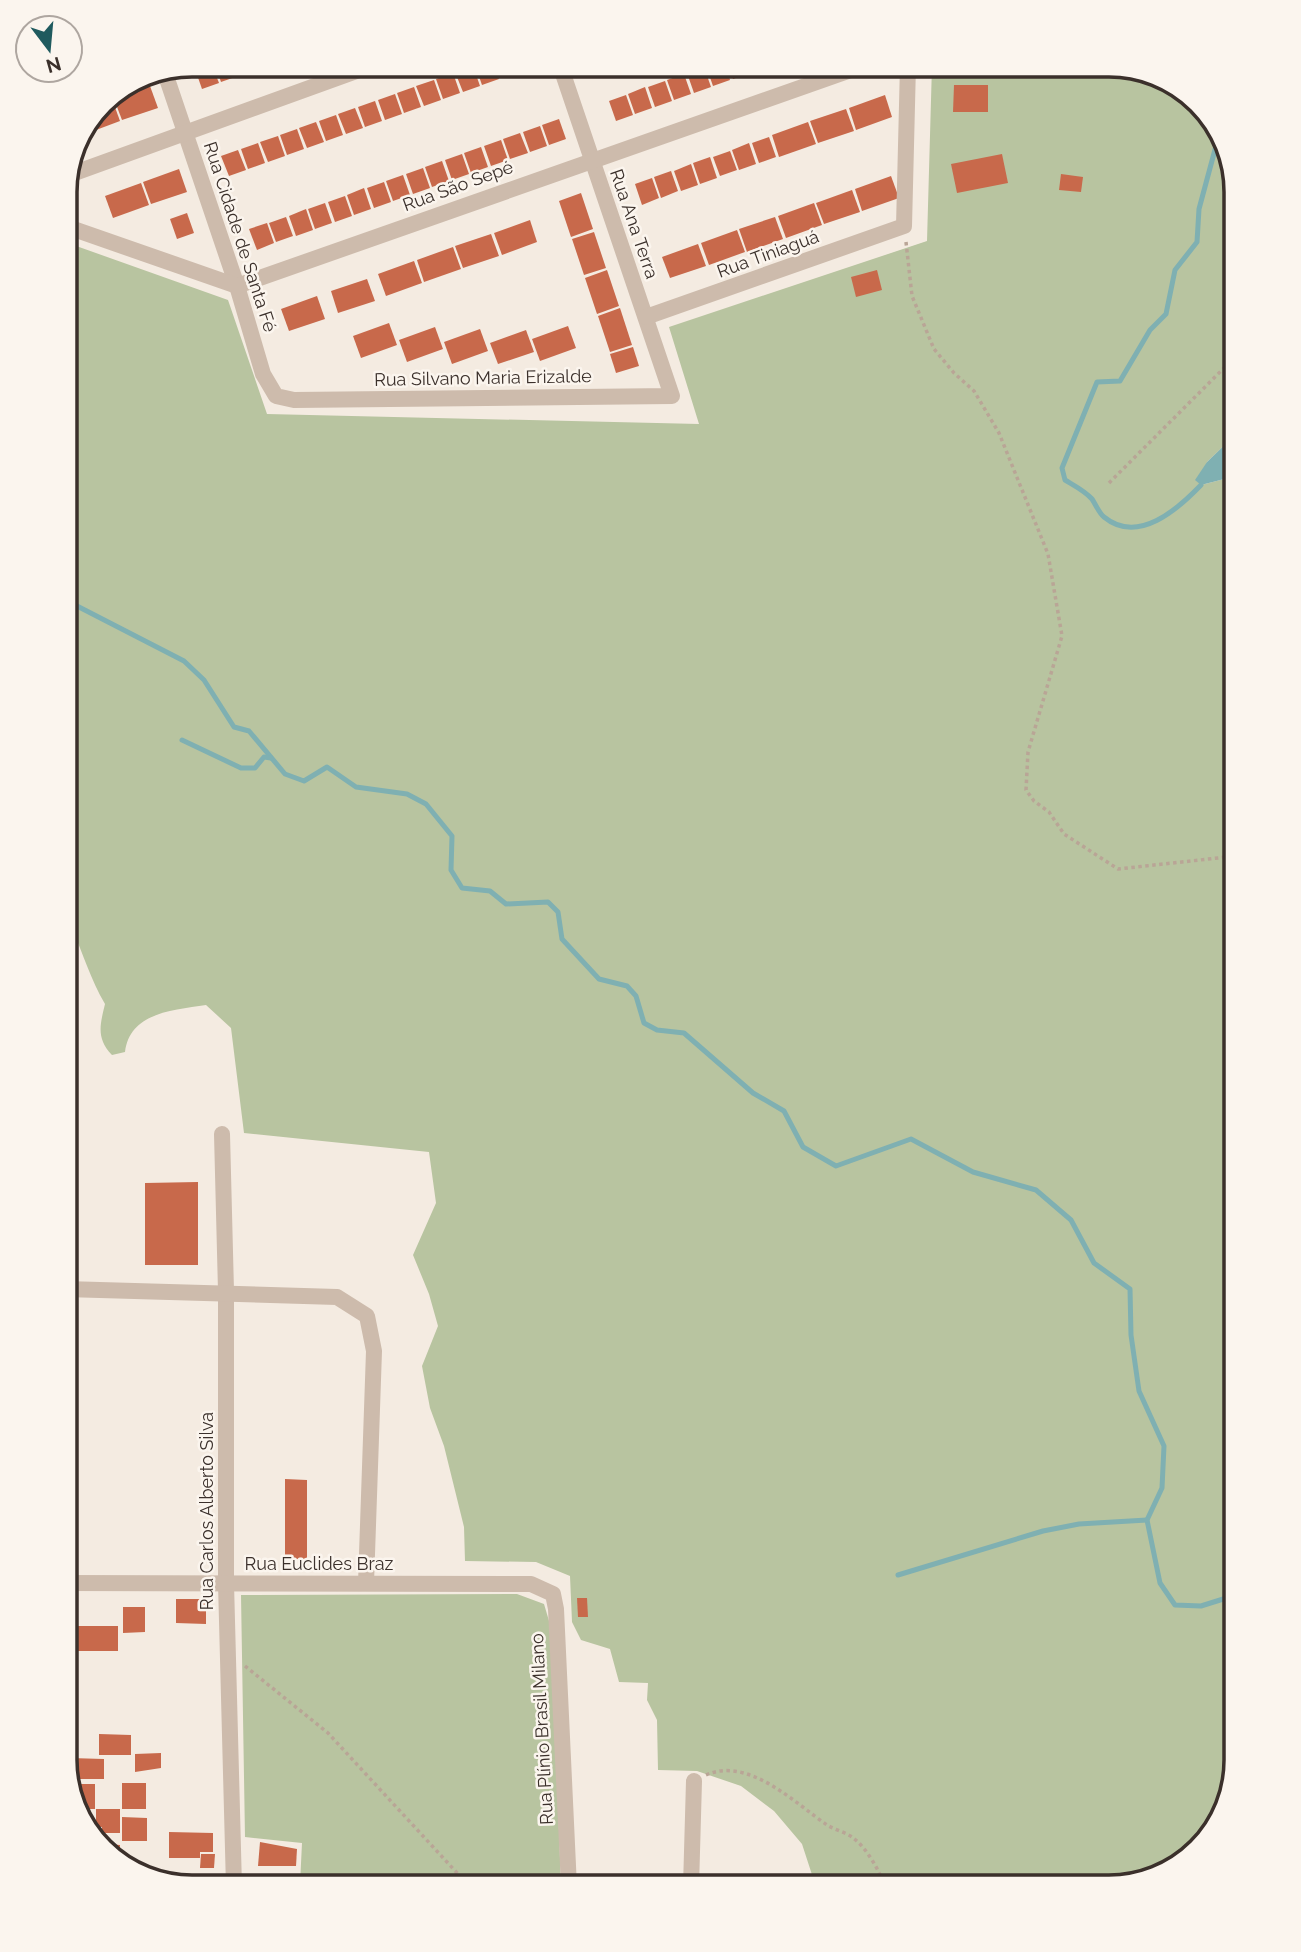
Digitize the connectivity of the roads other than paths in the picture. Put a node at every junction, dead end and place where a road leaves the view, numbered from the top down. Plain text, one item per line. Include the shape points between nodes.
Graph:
1 (340, 77) edge
2 (564, 77) edge
3 (830, 77) edge
4 (908, 77) edge
5 (167, 80) edge
6 (186, 133) junction
7 (592, 159) junction
8 (79, 172) edge
9 (77, 230) edge
10 (237, 286) junction
11 (646, 317) junction
12 (672, 396) joint
13 (294, 400) joint
14 (222, 1134) dead end
15 (77, 1289) edge
16 (226, 1291) junction
17 (77, 1583) edge
18 (226, 1583) junction
19 (366, 1583) junction
20 (531, 1584) joint
21 (694, 1781) road end
22 (234, 1875) edge
23 (568, 1875) edge
24 (691, 1875) edge

1 - 6 street
2 - 7 street, Rua Ana Terra
3 - 7 street, Rua São Sepé
4 - 11 street, Rua Tiniaguá via 904,226
5 - 6 street, Rua Cidade de Santa Fé
6 - 8 street
6 - 10 street, Rua Cidade de Santa Fé
7 - 10 street, Rua São Sepé
7 - 11 street, Rua Ana Terra
9 - 10 street
10 - 13 street, Rua Cidade de Santa Fé via 270,389 276,396
11 - 12 street, Rua Ana Terra
12 - 13 street, Rua Silvano Maria Erizalde
14 - 16 street, Rua Carlos Alberto Silva
15 - 16 street
16 - 18 street, Rua Carlos Alberto Silva
16 - 19 street via 337,1297 367,1315 374,1351
17 - 18 street, Rua Euclides Braz
18 - 19 street, Rua Euclides Braz
18 - 22 street, Rua Carlos Alberto Silva
19 - 20 street, Rua Euclides Braz
20 - 23 street, Rua Plínio Brasil Milano via 552,1594 556,1609
21 - 24 street

